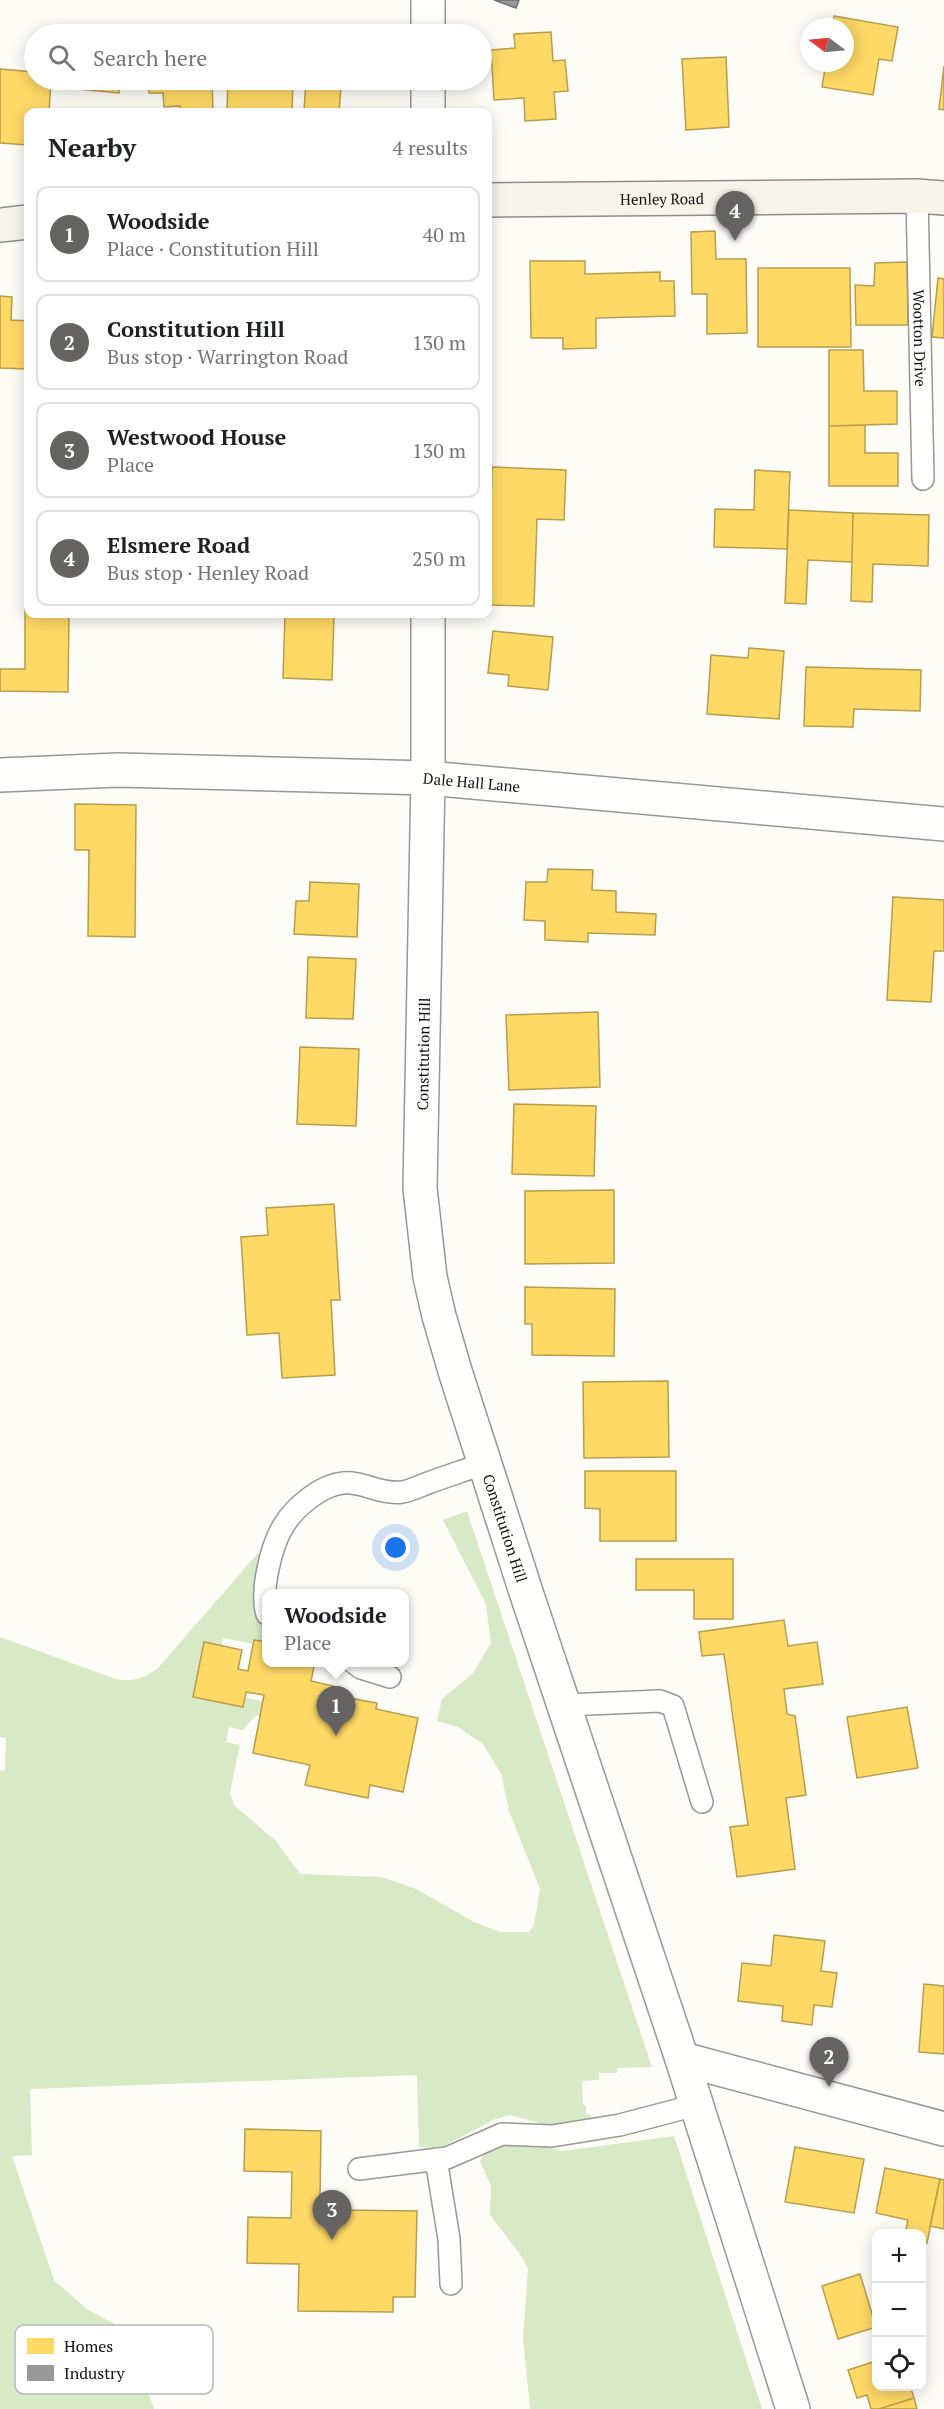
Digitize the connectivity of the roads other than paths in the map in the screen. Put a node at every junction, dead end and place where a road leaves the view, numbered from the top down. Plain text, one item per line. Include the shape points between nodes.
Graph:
1 (428, 0) edge
2 (428, 24) edge
3 (428, 90) edge
4 (428, 108) edge
5 (930, 197) edge
6 (492, 200) edge
7 (24, 222) edge
8 (0, 225) edge
9 (923, 479) dead end
10 (428, 618) edge
11 (0, 775) edge
12 (428, 778) junction
13 (944, 824) edge
14 (485, 1463) junction
15 (266, 1589) edge
16 (360, 1667) edge
17 (390, 1677) dead end
18 (565, 1705) junction
19 (702, 1803) dead end
20 (682, 2059) junction
21 (696, 2105) junction
22 (944, 2129) edge
23 (436, 2159) junction
24 (359, 2169) dead end
25 (451, 2284) dead end
26 (793, 2409) edge

1 - 2 street
3 - 4 street
5 - 6 street, Henley Road
5 - 9 lane, Wootton Drive
7 - 8 street
10 - 12 street, Constitution Hill
11 - 12 street, Dale Hall Lane via 118,770
12 - 13 street, Dale Hall Lane
12 - 14 street, Constitution Hill via 420,1188 430,1276 439,1316
14 - 15 lane via 402,1492 344,1483 329,1486 284,1524
14 - 18 street, Constitution Hill
16 - 17 lane
18 - 19 lane via 660,1701 673,1706
18 - 20 street, Constitution Hill
20 - 21 street, Constitution Hill
20 - 22 street
21 - 23 lane via 620,2125 552,2136 502,2134
21 - 26 street, Constitution Hill
23 - 24 lane
23 - 25 lane via 449,2238

